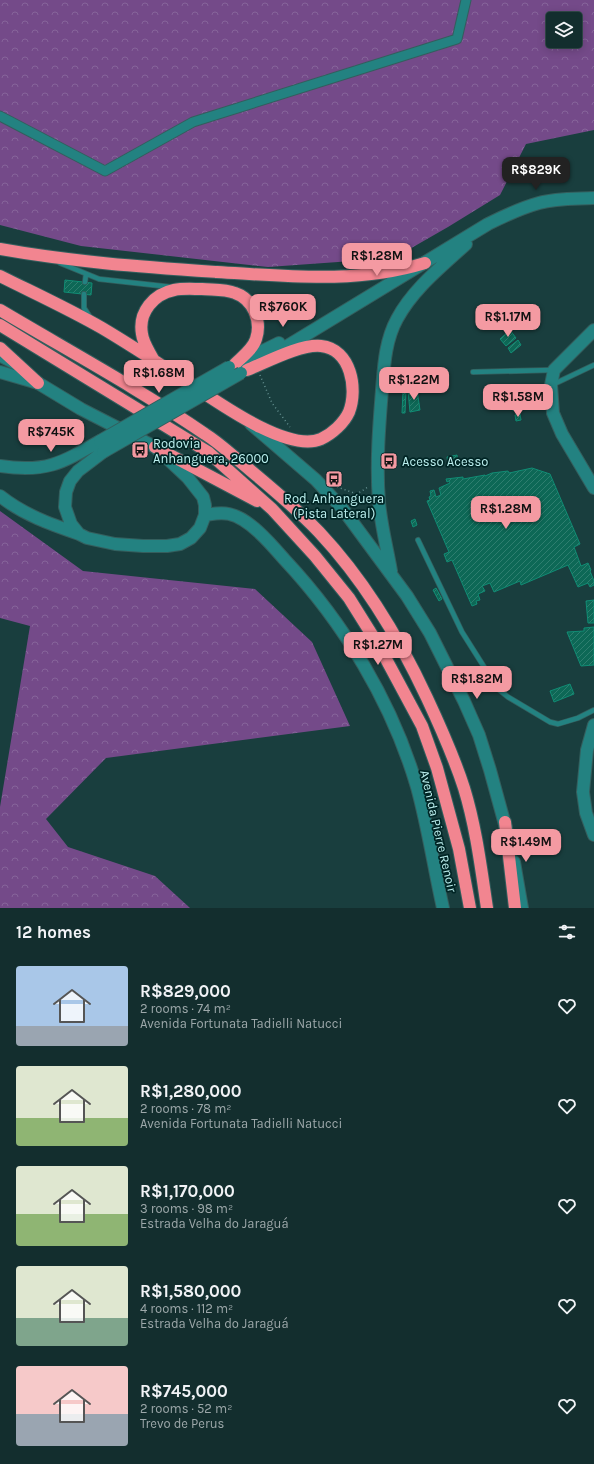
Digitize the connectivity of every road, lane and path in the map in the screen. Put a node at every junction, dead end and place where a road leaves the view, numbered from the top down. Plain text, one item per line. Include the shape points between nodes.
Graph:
1 (466, 0) edge
2 (0, 116) edge
3 (594, 198) edge
4 (488, 224) junction
5 (0, 249) edge
6 (15, 251) junction
7 (425, 263) junction
8 (86, 274) junction
9 (0, 276) edge
10 (85, 282) dead end
11 (183, 288) junction
12 (84, 294) dead end
13 (0, 310) edge
14 (0, 325) edge
15 (102, 328) junction
16 (594, 330) edge
17 (0, 348) edge
18 (0, 357) edge
19 (154, 360) junction
20 (594, 365) edge
21 (242, 368) junction
22 (554, 370) junction
23 (25, 371) junction
24 (0, 372) edge
25 (473, 372) dead end
26 (38, 383) junction
27 (551, 385) junction
28 (244, 419) junction
29 (301, 442) junction
30 (102, 447) junction
31 (154, 447) junction
32 (0, 466) edge
33 (378, 480) junction
34 (337, 487) dead end
35 (594, 488) edge
36 (0, 496) edge
37 (272, 509) junction
38 (205, 515) junction
39 (79, 534) junction
40 (418, 540) dead end
41 (391, 573) junction
42 (594, 710) edge
43 (594, 725) edge
44 (505, 822) junction
45 (594, 835) edge
46 (443, 908) edge
47 (470, 908) edge
48 (487, 908) edge
49 (515, 908) edge
50 (522, 908) edge

1 - 2 street via 458,39 193,122 105,171
3 - 4 main road via 540,203
4 - 7 main road
4 - 33 main road via 424,282 397,319 389,337 380,412
5 - 6 highway
6 - 7 highway via 139,267 282,277 349,277 389,272
6 - 8 lane via 70,266
7 - 21 main road
8 - 10 lane
8 - 11 lane via 109,281
9 - 15 highway
11 - 19 highway via 163,293 153,300 142,318 142,335
11 - 21 highway via 236,293 252,307 258,322 256,340
12 - 15 lane via 86,312
13 - 48 highway via 207,435 282,496 346,563 395,634 450,747 465,790 474,827
14 - 37 highway via 208,452
15 - 19 highway
16 - 22 main road
17 - 23 highway
18 - 23 street
19 - 28 highway
20 - 27 lane
21 - 29 path
21 - 29 highway via 313,346 323,346 341,356 349,369 352,382 352,398 348,413 332,434 320,440
21 - 30 main road, bridge
22 - 25 lane
22 - 27 main road
23 - 26 highway
24 - 26 main road
26 - 31 main road via 80,409
27 - 35 main road via 553,413 562,434
28 - 29 highway
28 - 41 main road via 316,480 342,508
30 - 32 main road via 50,466 33,469
30 - 39 main road via 78,470 66,492 65,507 71,524
31 - 37 highway
31 - 38 main road via 203,497
33 - 34 path via 357,494
33 - 41 main road via 379,502
36 - 39 main road via 43,522
37 - 47 highway via 349,598 379,646 422,726 437,768 459,849
38 - 39 main road via 200,528 191,538 180,544 167,546 115,544
38 - 46 main road, Avenida Pierre Renoir via 230,514 243,519 267,540 300,575 357,652 384,703 404,749 428,834
40 - 42 lane via 462,632 498,689 550,722 558,724
41 - 44 main road via 430,633 467,708 482,742
43 - 45 main road via 587,750 583,792 586,813
44 - 49 highway
44 - 50 main road

